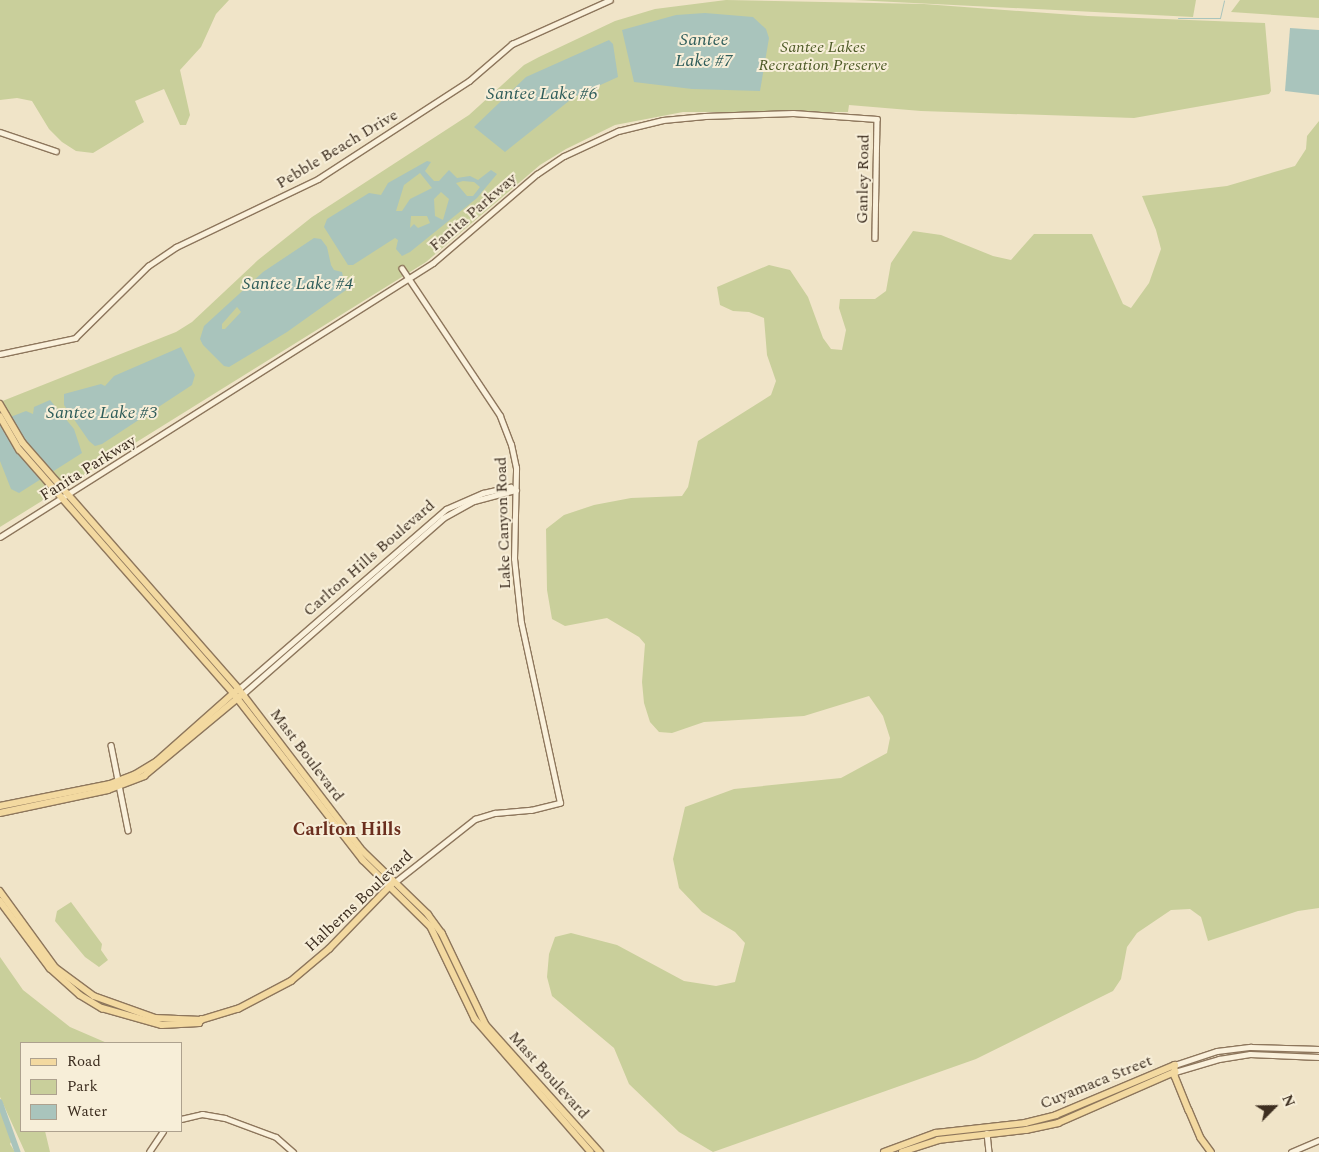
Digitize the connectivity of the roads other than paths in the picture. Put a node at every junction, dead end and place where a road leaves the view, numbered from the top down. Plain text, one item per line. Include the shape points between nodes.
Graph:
1 (610, 0) edge
2 (877, 119) joint
3 (0, 132) edge
4 (56, 151) dead end
5 (875, 238) dead end
6 (402, 269) dead end
7 (409, 278) junction
8 (0, 354) edge
9 (0, 404) edge
10 (0, 416) edge
11 (58, 488) junction
12 (516, 490) junction
13 (66, 496) junction
14 (0, 537) edge
15 (238, 694) junction
16 (111, 745) dead end
17 (119, 784) junction
18 (560, 803) joint
19 (0, 806) edge
20 (0, 813) edge
21 (128, 830) dead end
22 (393, 884) junction
23 (0, 891) edge
24 (0, 901) edge
25 (204, 1020) junction
26 (1319, 1050) edge
27 (1319, 1057) edge
28 (1174, 1065) junction
29 (1175, 1072) junction
30 (182, 1119) edge
31 (987, 1126) junction
32 (162, 1132) edge
33 (988, 1135) junction
34 (1319, 1140) edge
35 (149, 1152) edge
36 (294, 1152) edge
37 (591, 1152) edge
38 (600, 1152) edge
39 (884, 1152) edge
40 (902, 1152) edge
41 (989, 1152) edge
42 (1212, 1152) edge
43 (1291, 1152) edge

1 - 8 street, Pebble Beach Drive via 512,44 469,81 318,179 176,247 148,266 75,338
2 - 5 street, Ganley Road
2 - 7 street, Fanita Parkway via 793,113 705,116 663,120 618,131 579,148 537,174 455,247
3 - 4 street
6 - 7 street, Lake Canyon Road
7 - 12 street, Lake Canyon Road via 504,424 514,456
7 - 13 street, Fanita Parkway
9 - 11 main road, Mast Boulevard via 23,443
10 - 11 main road, Mast Boulevard via 20,450
11 - 13 main road, Mast Boulevard
12 - 15 street, Carlton Hills Boulevard via 474,501 443,518
12 - 18 street, Lake Canyon Road via 514,559 521,623
13 - 14 street, Fanita Parkway
13 - 15 main road, Mast Boulevard
15 - 17 main road, Carlton Hills Boulevard via 159,766
15 - 22 main road, Mast Boulevard via 349,842
16 - 17 street
17 - 19 main road, Carlton Hills Boulevard
17 - 20 main road, Carlton Hills Boulevard
17 - 21 street
18 - 22 street, Halberns Boulevard via 475,819 458,829
22 - 25 main road, Halberns Boulevard via 329,949 291,981 238,1009
22 - 37 main road, Mast Boulevard via 431,927 478,1023
22 - 38 main road, Mast Boulevard via 425,910 442,933 486,1025
23 - 25 main road via 56,968 94,996 155,1018
24 - 25 main road via 50,968 80,995 108,1010 162,1025
26 - 28 street, Cuyamaca Street via 1251,1047 1217,1051
27 - 29 street, Cuyamaca Street via 1250,1054
28 - 29 main road
28 - 31 main road, Cuyamaca Street via 1056,1115
29 - 33 main road, Cuyamaca Street via 1058,1123
29 - 42 main road via 1201,1138
30 - 36 street via 202,1114 225,1118 276,1137
31 - 33 street
31 - 39 main road, Cuyamaca Street via 936,1133
32 - 35 street
33 - 40 main road, Cuyamaca Street via 938,1140
33 - 41 street
34 - 43 street

